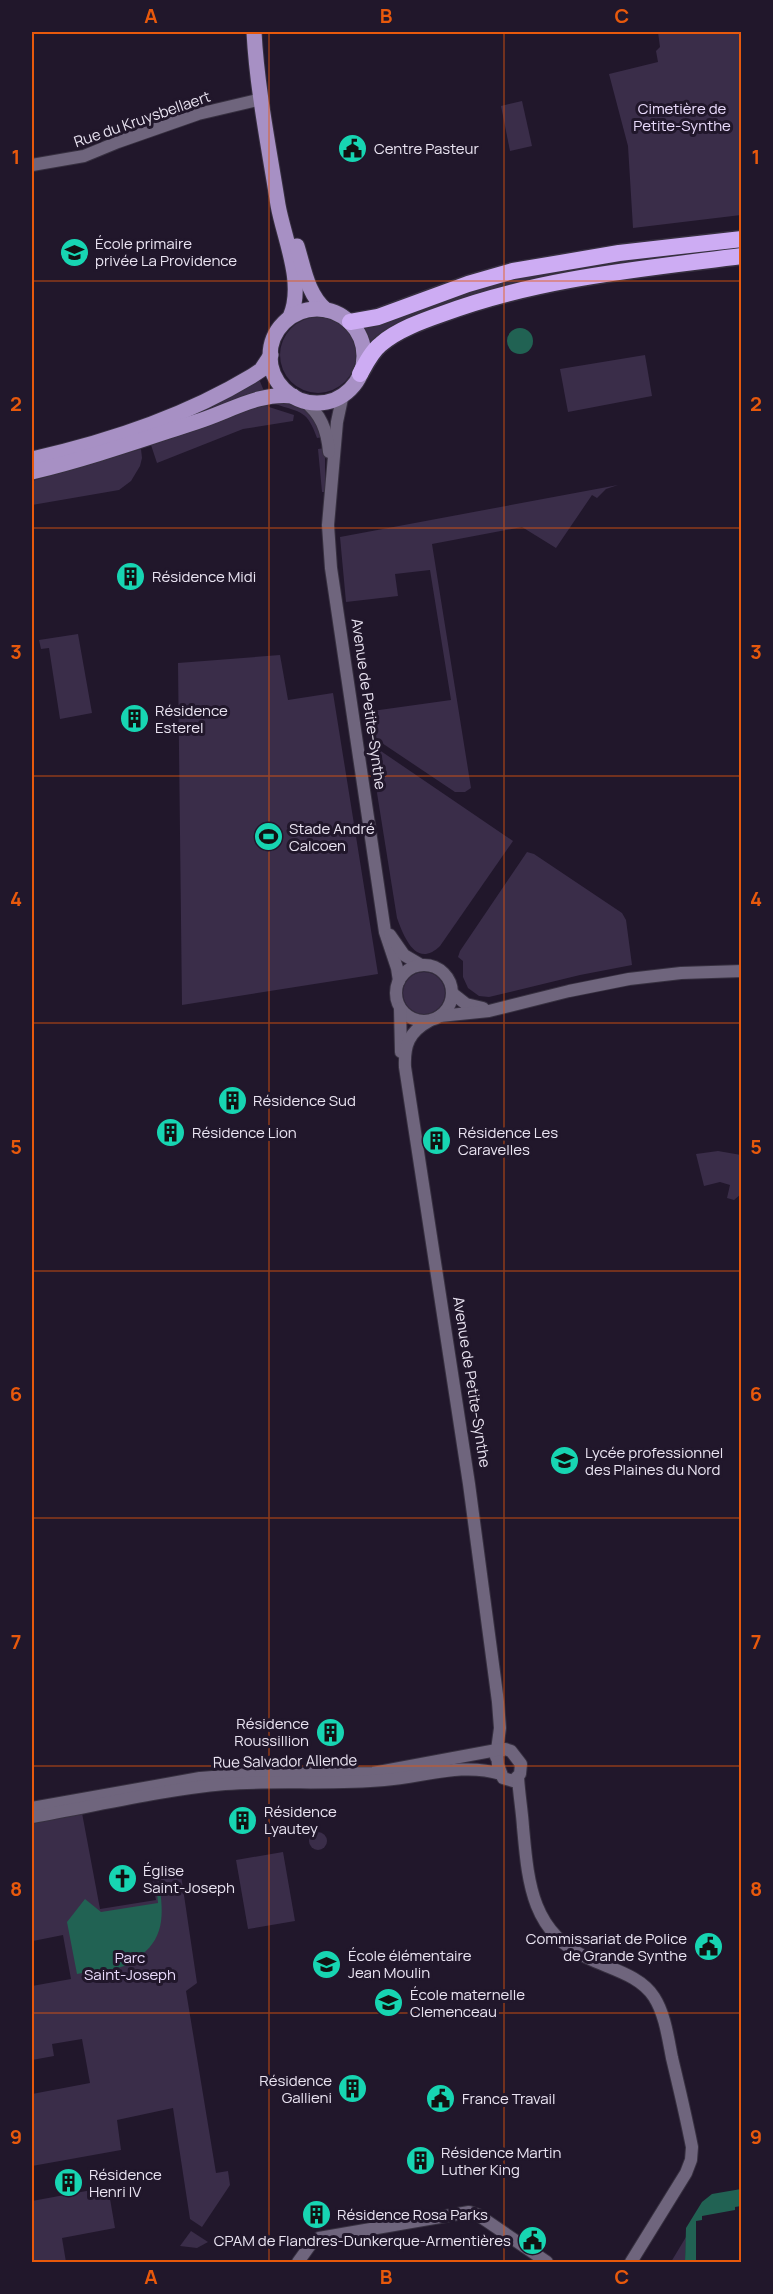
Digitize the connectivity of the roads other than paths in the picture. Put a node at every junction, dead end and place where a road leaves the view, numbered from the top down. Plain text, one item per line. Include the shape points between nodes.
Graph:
1 (254, 32) edge
2 (262, 99) junction
3 (32, 165) edge
4 (275, 184) junction
5 (741, 239) edge
6 (741, 256) edge
7 (326, 310) junction
8 (290, 318) junction
9 (350, 322) junction
10 (271, 355) junction
11 (360, 374) junction
12 (343, 394) junction
13 (298, 398) junction
14 (32, 459) edge
15 (32, 472) edge
16 (330, 498) junction
17 (383, 914) junction
18 (421, 965) junction
19 (741, 971) edge
20 (399, 981) junction
21 (452, 993) junction
22 (400, 1008) junction
23 (497, 1009) junction
24 (435, 1019) junction
25 (405, 1067) junction
26 (502, 1752) junction
27 (508, 1777) junction
28 (32, 1808) edge
29 (32, 1817) edge
30 (298, 2262) edge
31 (547, 2262) edge
32 (631, 2262) edge

1 - 2 main road
2 - 3 street, Rue du Kruysbellaert via 203,112 84,156
2 - 4 main road
4 - 7 main road via 311,292
4 - 8 main road via 293,278 295,303
5 - 9 highway via 519,269 378,318
6 - 11 highway via 567,280 492,297 390,337 377,347
7 - 8 main road via 306,310
7 - 9 main road
8 - 10 main road via 277,333
9 - 11 main road via 363,346
10 - 13 main road via 277,380
10 - 14 main road via 252,376 176,414 100,441
11 - 12 main road
12 - 13 main road via 322,402
12 - 16 street, Avenue de Petite-Synthe
13 - 15 main road via 260,398 194,423
13 - 16 street, Avenue de Petite-Synthe via 317,414 324,426
16 - 17 street, Avenue de Petite-Synthe via 332,575
17 - 18 street, Avenue de Petite-Synthe via 397,946 406,957
17 - 20 street, Avenue de Petite-Synthe
18 - 20 street via 407,971
18 - 21 street via 441,971 449,979
19 - 23 street via 629,979
20 - 22 street via 396,995
21 - 23 street via 469,1005
21 - 24 street via 448,1008
22 - 24 street via 412,1019
22 - 25 street, Avenue de Petite-Synthe
23 - 24 street
24 - 25 street, Avenue de Petite-Synthe via 409,1037
25 - 26 street, Avenue de Petite-Synthe via 469,1484
26 - 27 street
26 - 27 street via 521,1764
26 - 28 street, Rue Salvador Allende via 367,1773 200,1778
27 - 29 street, Rue Salvador Allende via 467,1768 349,1783 222,1784
27 - 32 street via 532,1895 545,1922 575,1952 646,1987 657,2001 667,2035 691,2160
30 - 31 street via 319,2238 469,2212

